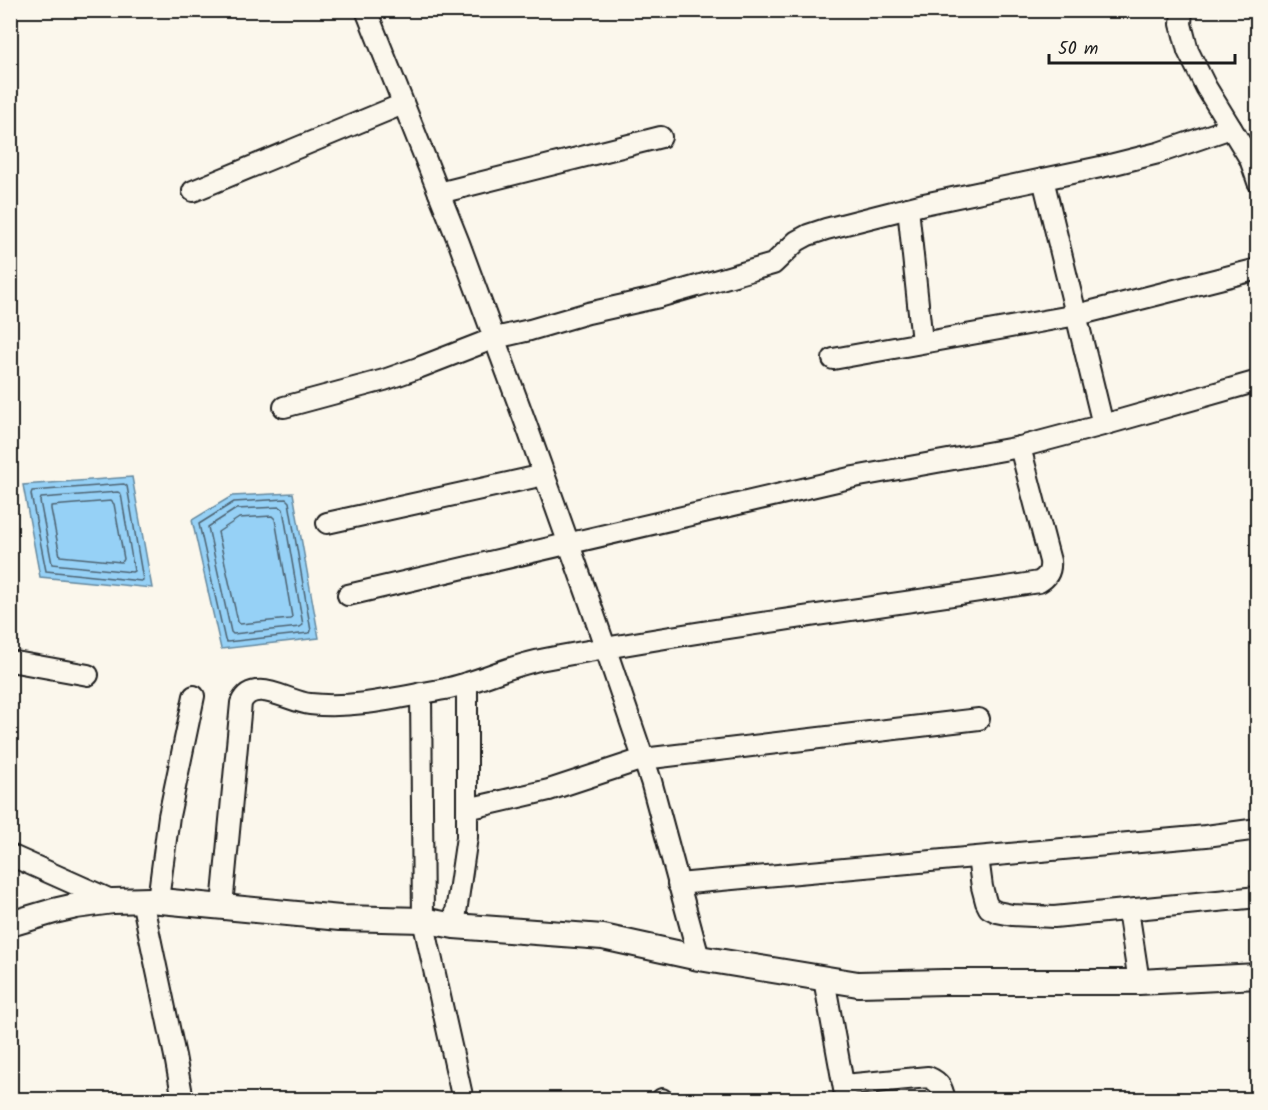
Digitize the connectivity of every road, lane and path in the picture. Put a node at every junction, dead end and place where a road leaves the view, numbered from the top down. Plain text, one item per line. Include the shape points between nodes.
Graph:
1 (366, 10) edge
2 (1182, 10) edge
3 (403, 104) junction
4 (1231, 128) junction
5 (661, 137) dead end
6 (1254, 158) edge
7 (1042, 179) junction
8 (1257, 182) edge
9 (193, 191) dead end
10 (439, 193) junction
11 (908, 208) junction
12 (1257, 269) edge
13 (1077, 315) junction
14 (495, 338) junction
15 (922, 342) junction
16 (833, 359) dead end
17 (1257, 381) edge
18 (284, 407) dead end
19 (1103, 425) junction
20 (1020, 447) junction
21 (544, 475) junction
22 (327, 523) dead end
23 (569, 544) junction
24 (348, 595) dead end
25 (605, 647) junction
26 (10, 662) edge
27 (88, 675) dead end
28 (467, 682) junction
29 (421, 693) junction
30 (194, 696) dead end
31 (979, 719) dead end
32 (643, 759) junction
33 (467, 810) junction
34 (1257, 829) edge
35 (10, 855) edge
36 (978, 857) junction
37 (678, 884) junction
38 (1257, 897) edge
39 (150, 900) junction
40 (113, 901) junction
41 (222, 906) junction
42 (1128, 910) junction
43 (423, 920) junction
44 (10, 924) edge
45 (454, 926) junction
46 (699, 958) junction
47 (1257, 976) edge
48 (824, 979) junction
49 (1139, 982) junction
50 (845, 1092) edge
51 (183, 1100) edge
52 (463, 1100) edge
53 (945, 1100) edge

1 - 3 street
2 - 4 street via 1181,24 1188,51
3 - 9 street
3 - 10 street
4 - 6 street
4 - 7 street via 1158,153
5 - 10 street
6 - 8 street
7 - 11 street
7 - 13 street
10 - 14 street
11 - 14 street via 808,235 773,264
11 - 15 street
12 - 13 street
13 - 15 street
13 - 19 street
14 - 18 street via 418,369
14 - 21 street
15 - 16 street
17 - 19 street
19 - 20 street
20 - 23 street via 854,477
20 - 25 street via 1050,561 1049,574 1039,582
21 - 22 street
21 - 23 street
23 - 24 street
23 - 25 street
25 - 28 street via 530,661
25 - 32 street
26 - 27 street
28 - 29 street
28 - 33 street
29 - 41 street via 328,706 306,704 267,691 256,690 244,697
29 - 43 street
30 - 39 street
31 - 32 street
32 - 33 street via 549,790
32 - 37 street
33 - 45 street via 465,856
34 - 36 street
35 - 40 street
36 - 37 street
36 - 42 street via 986,902 998,912 1053,917
37 - 46 street
38 - 42 street
39 - 40 street
39 - 41 street
39 - 51 street
40 - 44 street via 54,911
41 - 43 street via 340,918
42 - 49 street
43 - 45 street
43 - 52 street
45 - 46 street via 603,937
46 - 48 street
47 - 49 street
48 - 49 street via 858,984
48 - 50 street
50 - 53 street via 928,1077 936,1080

